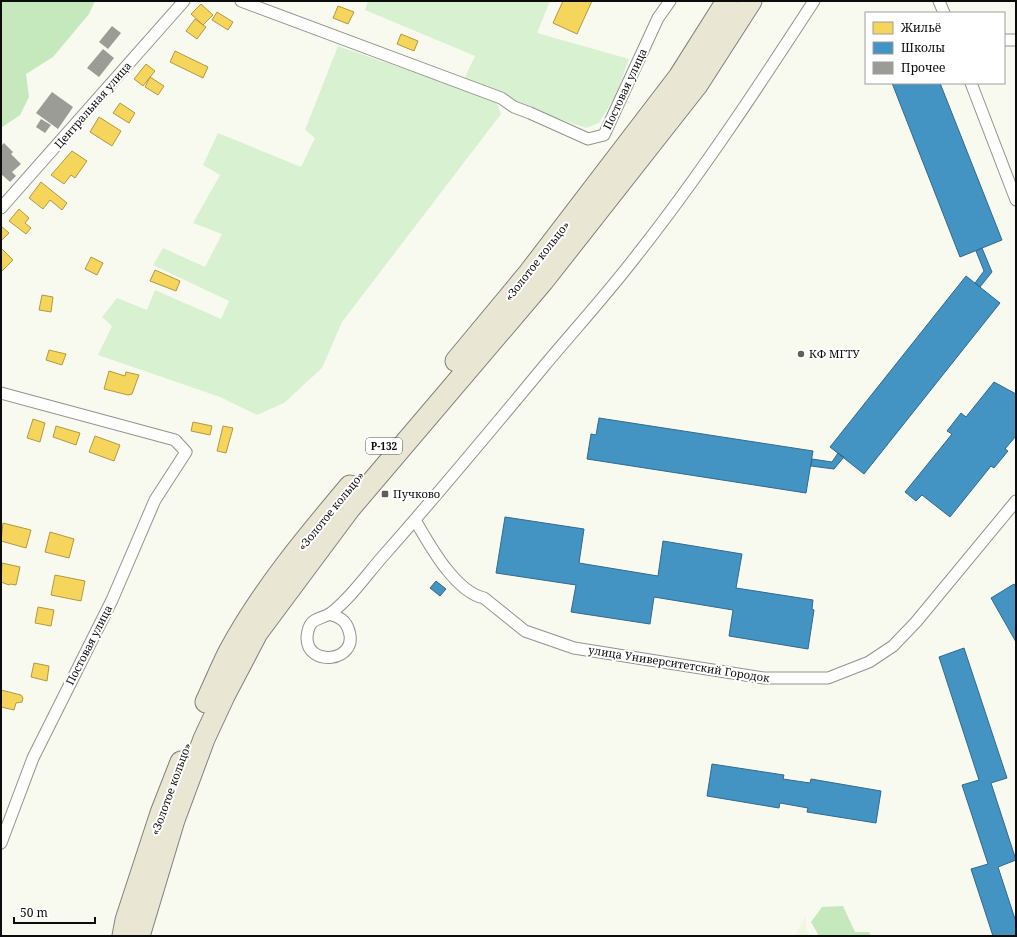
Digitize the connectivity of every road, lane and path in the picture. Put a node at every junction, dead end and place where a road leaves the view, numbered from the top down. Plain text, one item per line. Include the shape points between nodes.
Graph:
1 (184, 1) edge
2 (241, 1) edge
3 (670, 1) edge
4 (727, 1) edge
5 (750, 1) edge
6 (814, 1) edge
7 (939, 1) edge
8 (944, 12) edge
9 (1005, 40) edge
10 (1016, 40) edge
11 (971, 84) edge
12 (1016, 200) edge
13 (1, 208) edge
14 (1, 393) edge
15 (1016, 501) edge
16 (415, 520) junction
17 (345, 600) junction
18 (329, 614) junction
19 (347, 624) junction
20 (1, 843) edge
21 (123, 936) edge
22 (139, 936) edge

1 - 13 street, Центральная улица
2 - 3 street, Постовая улица via 500,98 514,107 588,139 604,135 658,18
4 - 21 highway, «Золотое кольцо» / Р-132 via 679,77 529,273 315,527 260,602 230,651 192,731 161,813
5 - 22 highway, «Золотое кольцо» / Р-132 via 697,85 543,281 350,508 257,633 204,739 174,820
6 - 16 street via 744,109 637,255
7 - 8 street
9 - 10 street
11 - 12 street
14 - 20 street, Постовая улица via 175,440 186,452 155,500 112,600 32,758
15 - 16 street, улица Университетский Городок via 916,622 893,646 869,662 823,679 764,678 574,648 525,631 484,598 476,596 459,582 444,565
16 - 17 street
17 - 18 street
17 - 19 street
18 - 19 street via 339,617
18 - 19 street via 317,618 308,628 307,640 313,652 324,658 337,657 347,648 351,636

